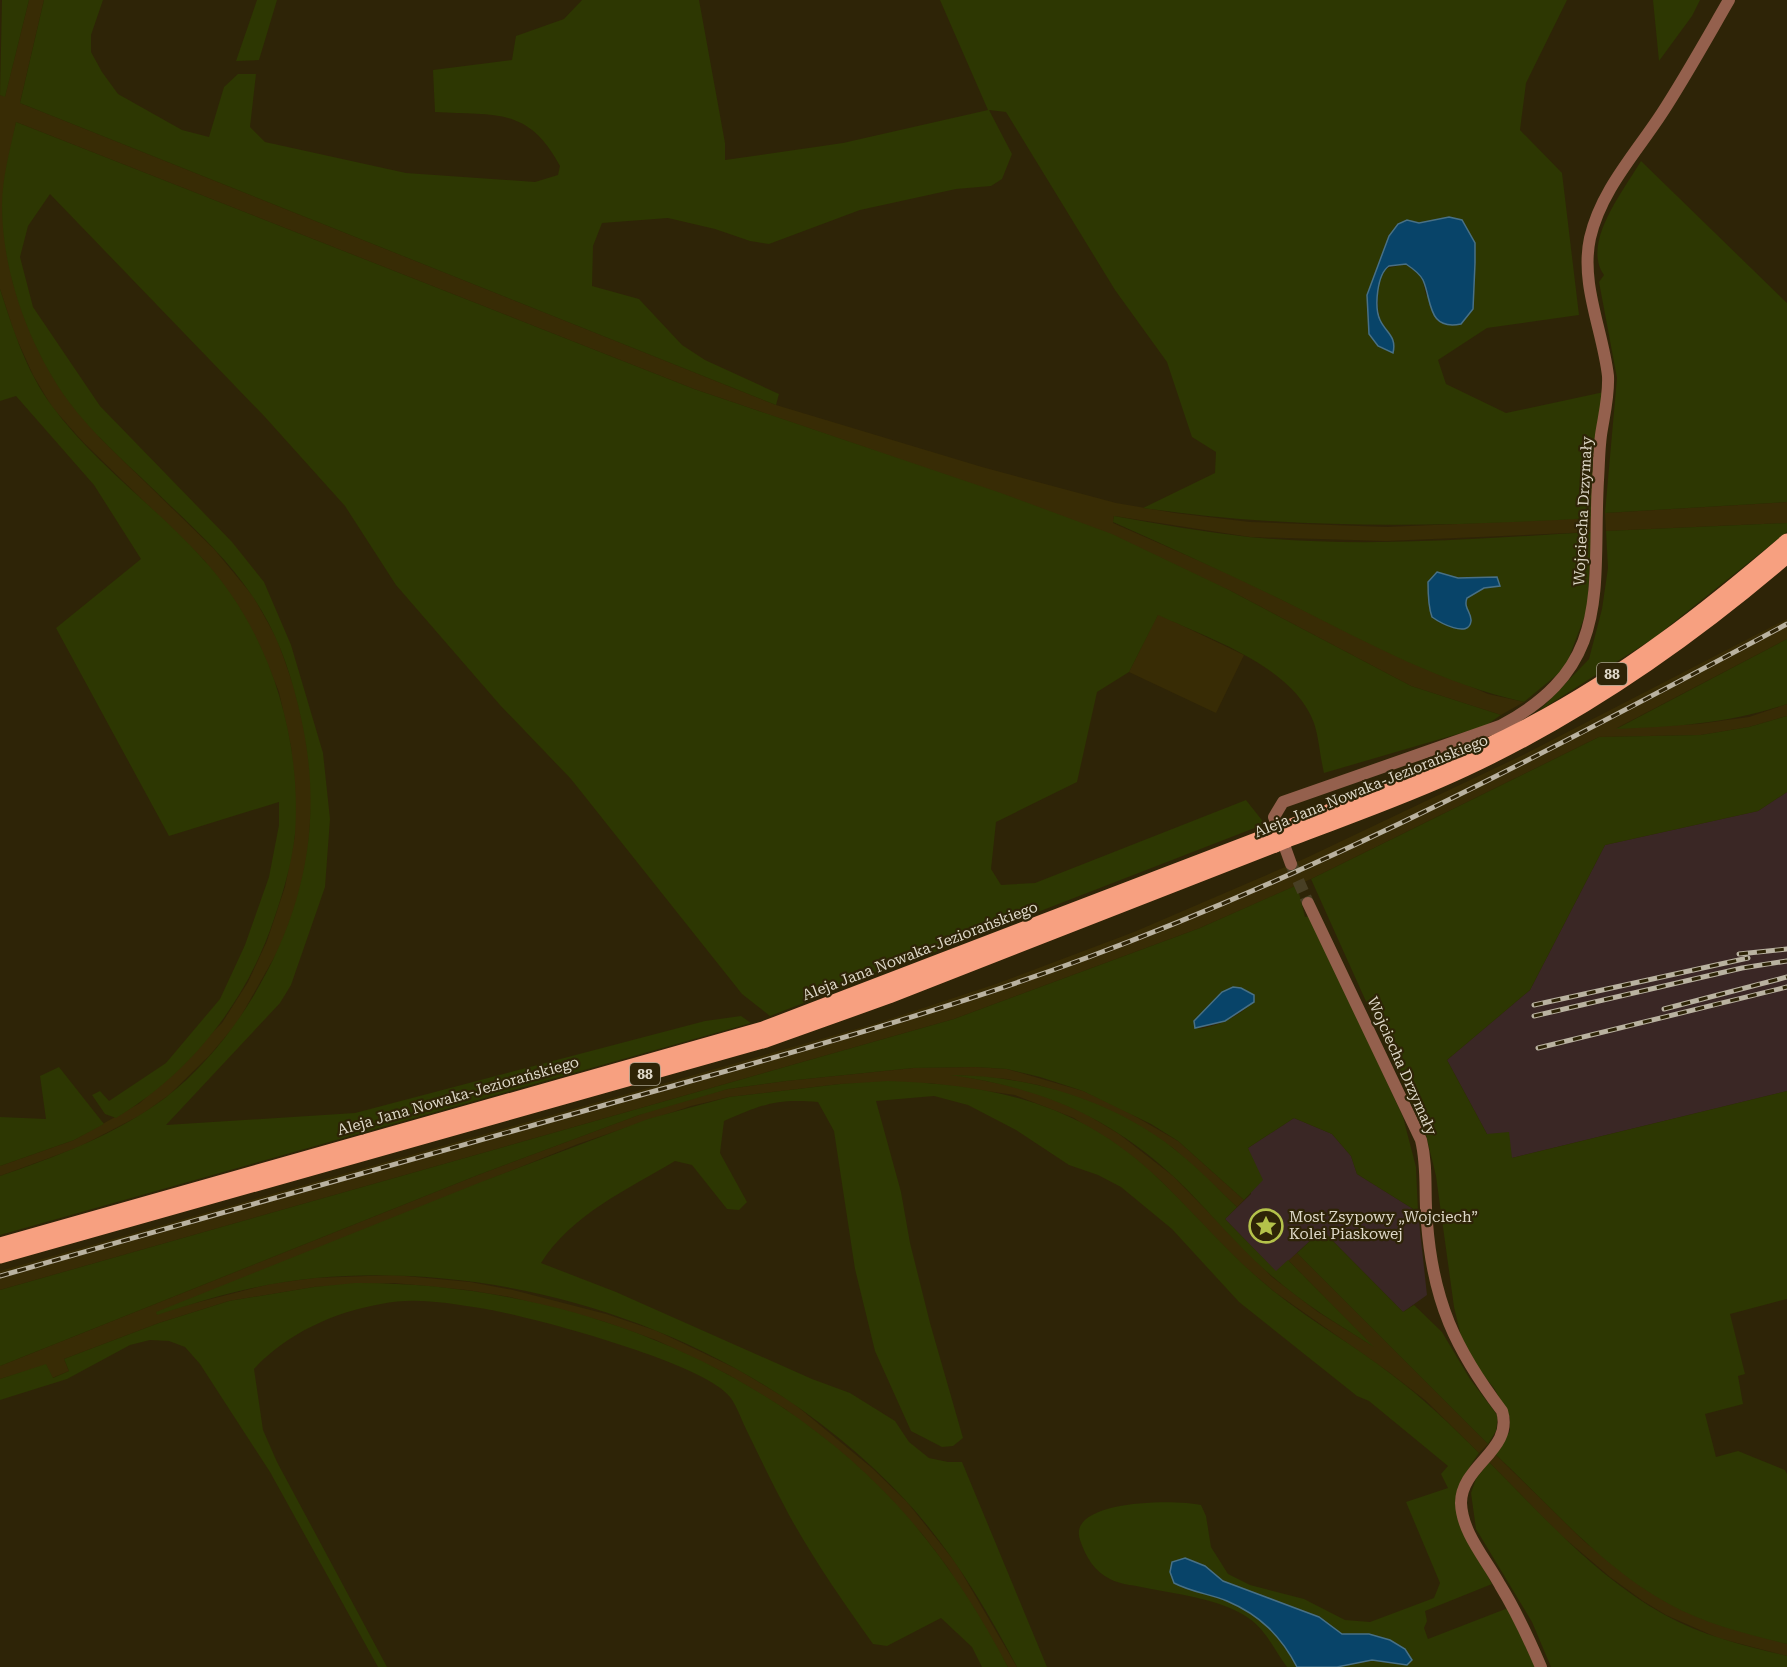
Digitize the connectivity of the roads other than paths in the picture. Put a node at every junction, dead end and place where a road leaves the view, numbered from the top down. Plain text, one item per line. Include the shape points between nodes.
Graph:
1 (1729, 0) edge
2 (1787, 541) edge
3 (1787, 556) edge
4 (1279, 837) junction
5 (1291, 864) tunnel mouth
6 (1308, 903) tunnel mouth
7 (0, 1245) edge
8 (0, 1256) edge
9 (1541, 1667) edge

1 - 5 street, Wojciecha Drzymały via 1667,105 1609,190 1590,238 1589,275 1608,387 1600,444 1593,612 1580,653 1551,691 1500,726 1283,802 1274,817
2 - 4 main road, Aleja Jana Nowaka-Jeziorańskiego / 88 via 1671,634 1533,723
3 - 4 main road, Aleja Jana Nowaka-Jeziorańskiego / 88 via 1651,663 1540,732 1462,771
4 - 7 main road, Aleja Jana Nowaka-Jeziorańskiego / 88 via 763,1029
4 - 8 main road, Aleja Jana Nowaka-Jeziorańskiego / 88 via 900,992 766,1040
6 - 9 street, Wojciecha Drzymały via 1421,1140 1429,1244 1444,1316 1464,1358 1502,1411 1504,1420 1501,1438 1464,1487 1462,1512 1470,1536 1500,1585

